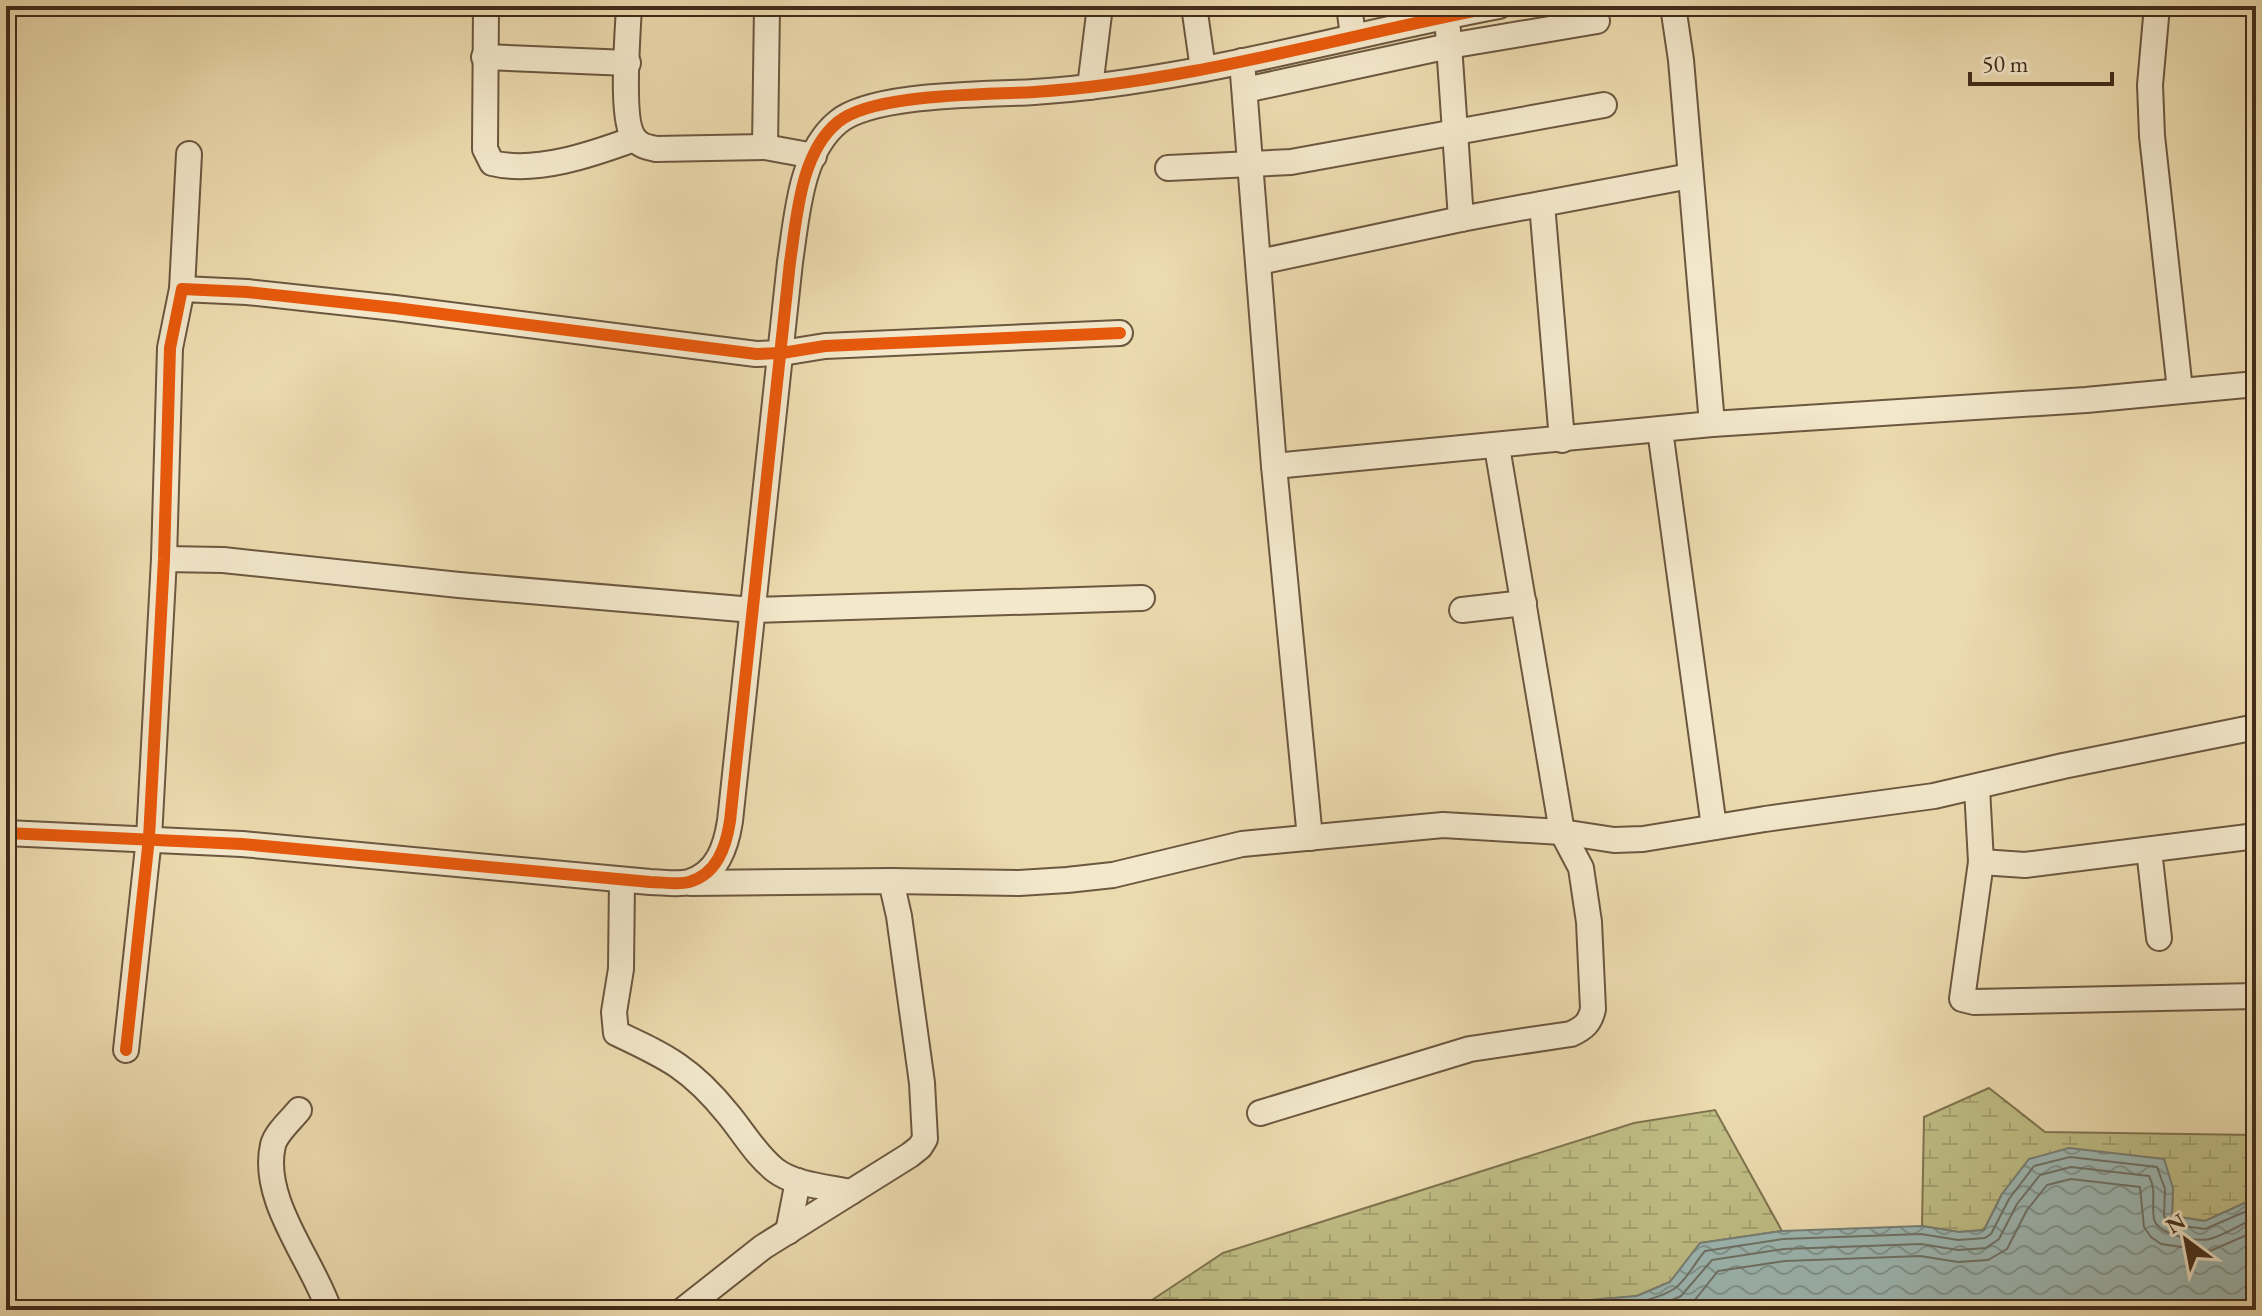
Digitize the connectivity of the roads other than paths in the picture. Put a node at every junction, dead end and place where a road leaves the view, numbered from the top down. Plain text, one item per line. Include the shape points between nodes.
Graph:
1 (486, 6) edge
2 (629, 6) edge
3 (767, 6) edge
4 (1100, 6) edge
5 (1194, 6) edge
6 (1349, 6) edge
7 (1499, 6) edge
8 (1673, 6) edge
9 (2157, 6) edge
10 (1447, 16) junction
11 (1597, 21) dead end
12 (1353, 36) junction
13 (1449, 46) junction
14 (484, 57) junction
15 (1242, 61) junction
16 (628, 63) junction
17 (1203, 69) junction
18 (1090, 87) junction
19 (1245, 90) junction
20 (1604, 105) dead end
21 (1455, 132) junction
22 (634, 139) junction
23 (765, 147) junction
24 (189, 154) dead end
25 (814, 156) junction
26 (1251, 163) junction
27 (1168, 168) dead end
28 (1690, 176) junction
29 (1542, 204) junction
30 (1461, 219) junction
31 (1259, 262) junction
32 (182, 289) junction
33 (1120, 333) dead end
34 (782, 353) junction
35 (2256, 384) edge
36 (2180, 390) junction
37 (1712, 424) junction
38 (1660, 430) junction
39 (1562, 440) junction
40 (1497, 447) junction
41 (1274, 466) junction
42 (164, 559) junction
43 (1142, 598) dead end
44 (1524, 603) junction
45 (753, 610) junction
46 (1462, 610) dead end
47 (2256, 727) edge
48 (1977, 788) junction
49 (1714, 827) junction
50 (1562, 832) junction
51 (6, 833) edge
52 (2256, 836) edge
53 (149, 838) junction
54 (1310, 838) junction
55 (2149, 850) junction
56 (1981, 862) junction
57 (622, 880) junction
58 (891, 881) junction
59 (687, 883) junction
60 (2159, 938) dead end
61 (2256, 996) edge
62 (126, 1050) dead end
63 (299, 1110) dead end
64 (1260, 1113) dead end
65 (798, 1181) junction
66 (851, 1192) junction
67 (788, 1232) junction
68 (329, 1310) edge
69 (683, 1310) edge

1 - 14 street
2 - 16 street
3 - 23 street
4 - 18 street
5 - 17 street
6 - 12 street
7 - 10 street
8 - 28 street
9 - 36 street via 2152,136
10 - 12 street
10 - 13 street
11 - 13 street
12 - 15 street
13 - 19 street
13 - 21 street
14 - 16 street
14 - 22 street via 485,149 492,163 577,160
15 - 17 street
15 - 19 street
16 - 22 street via 626,121
17 - 18 street
18 - 25 street via 868,106 836,123
19 - 26 street
20 - 21 street
21 - 26 street via 1291,162
21 - 30 street
22 - 23 street via 656,149
23 - 25 street
24 - 32 street
25 - 34 street via 798,210
26 - 27 street
26 - 31 street
28 - 29 street
28 - 37 street
29 - 30 street
29 - 39 street
30 - 31 street
31 - 41 street
32 - 34 street
32 - 42 street via 170,348
33 - 34 street via 825,346
34 - 45 street
35 - 36 street
36 - 37 street
37 - 38 street
38 - 39 street
38 - 49 street
39 - 40 street
40 - 41 street
40 - 44 street
41 - 54 street
42 - 45 street via 223,560
42 - 53 street
43 - 45 street
44 - 46 street
44 - 50 street
45 - 59 street via 728,836 714,867
47 - 48 street
48 - 49 street
48 - 56 street
49 - 50 street via 1614,840
50 - 54 street via 1443,825
50 - 64 street via 1581,868 1589,922 1593,1009 1583,1029 1470,1049
51 - 53 street
52 - 55 street
53 - 57 street
53 - 62 street
54 - 58 street via 1242,844 1113,875 1067,880
55 - 56 street via 2025,865
55 - 60 street
56 - 61 street via 1962,999
57 - 59 street
57 - 65 street via 616,1033 678,1063 777,1172
58 - 59 street
58 - 66 street via 922,1083 925,1139 910,1155
63 - 68 street via 273,1142 271,1164 282,1209
65 - 66 street
65 - 67 street
66 - 67 street
67 - 69 street

